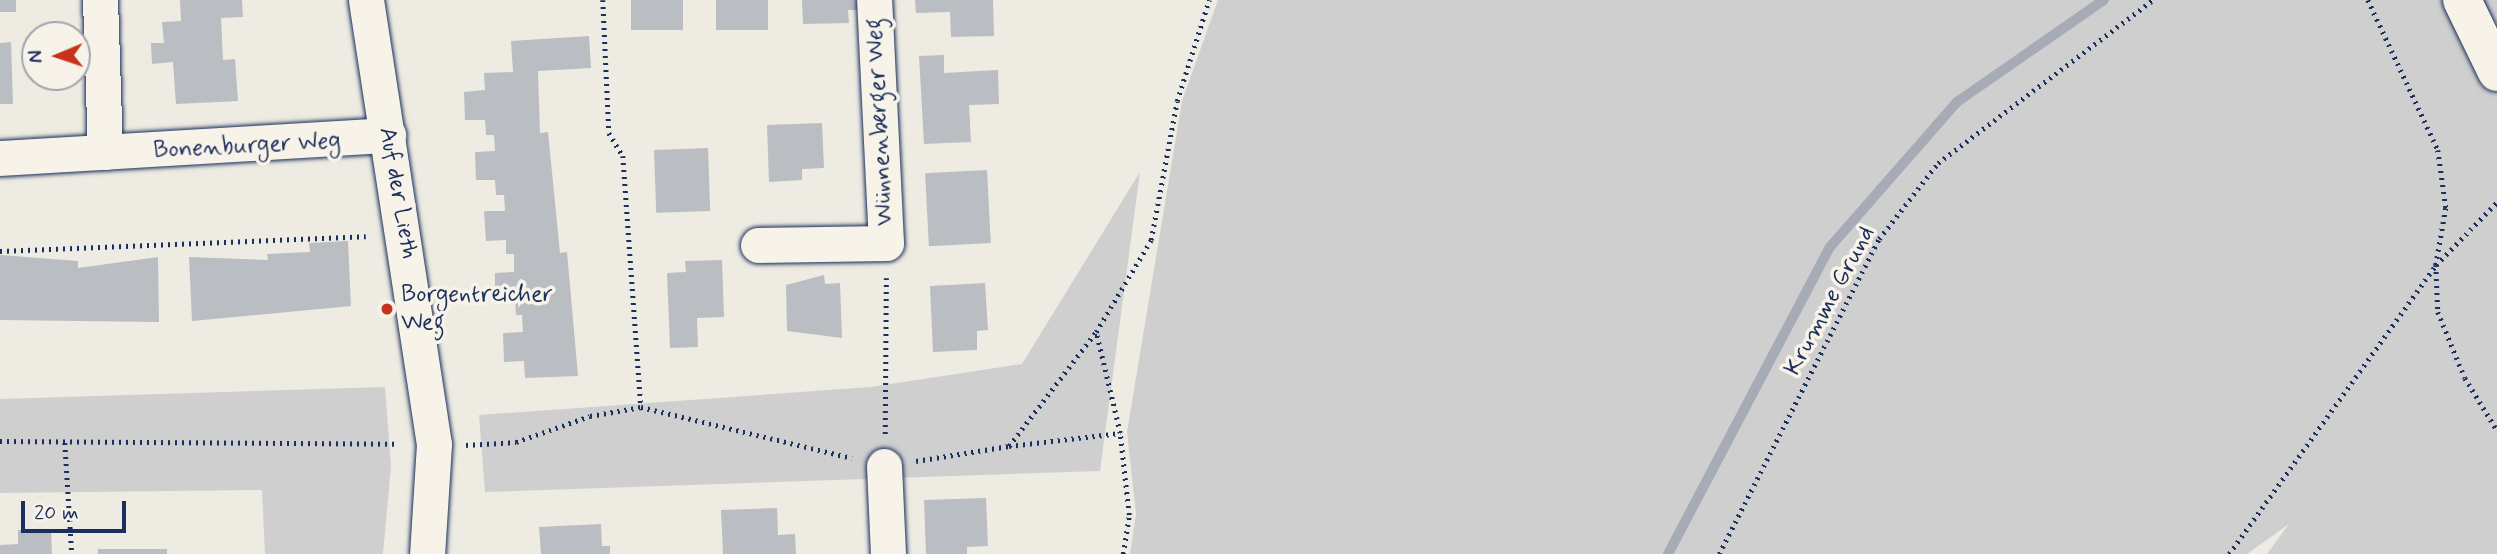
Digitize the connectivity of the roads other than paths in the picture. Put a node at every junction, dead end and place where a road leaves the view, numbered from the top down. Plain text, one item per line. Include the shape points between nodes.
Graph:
1 (100, 0) edge
2 (366, 0) edge
3 (874, 0) edge
4 (2462, 0) edge
5 (2497, 72) edge
6 (388, 135) junction
7 (105, 152) junction
8 (0, 158) edge
9 (758, 245) dead end
10 (884, 466) road end
11 (427, 554) edge
12 (888, 554) edge

1 - 7 street
2 - 6 street, Auf der Lieth
3 - 9 street, Wünnenberger Weg via 886,243
4 - 5 highway
6 - 7 street, Bonenburger Weg
6 - 11 street, Auf der Lieth via 434,444
7 - 8 street, Bonenburger Weg
10 - 12 street

